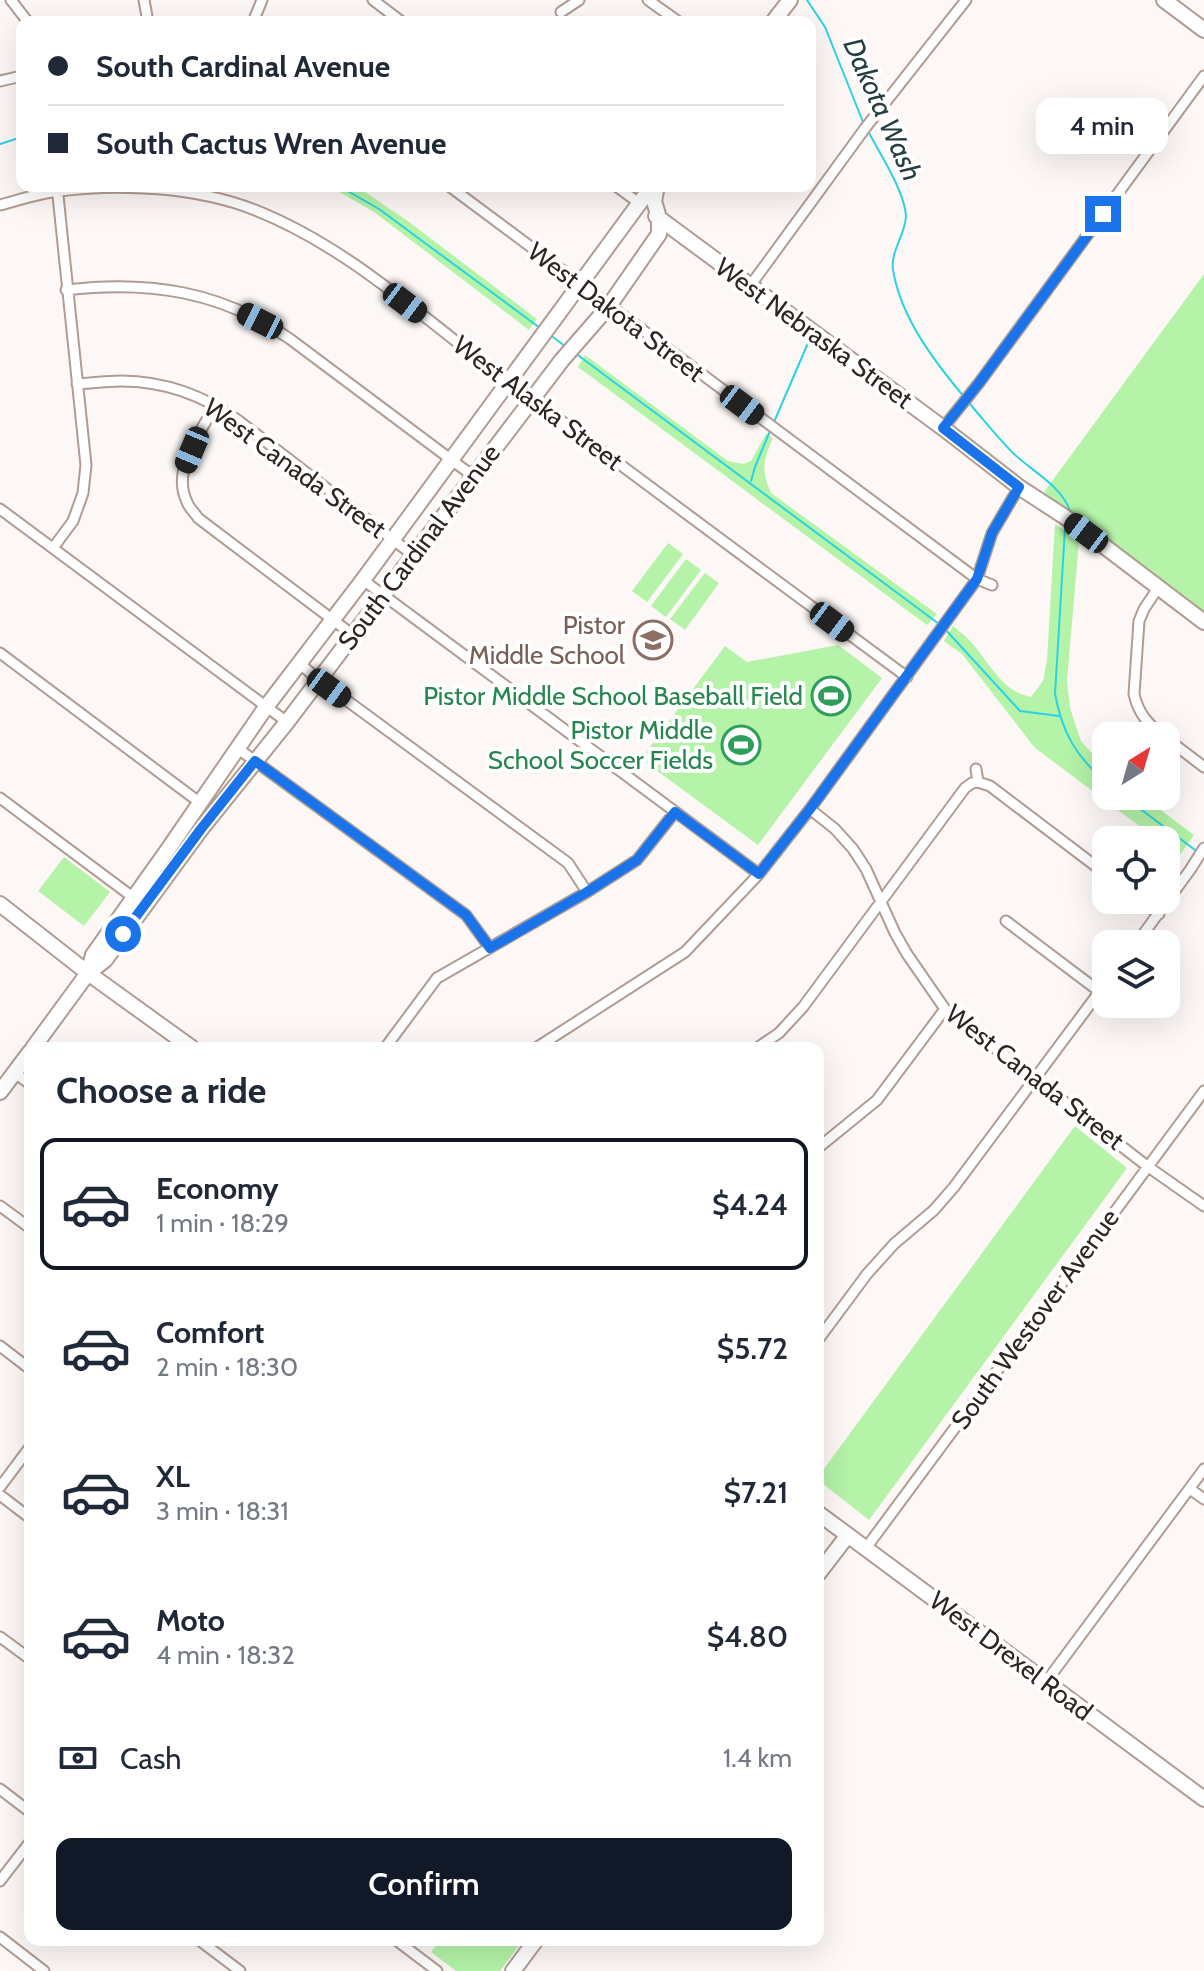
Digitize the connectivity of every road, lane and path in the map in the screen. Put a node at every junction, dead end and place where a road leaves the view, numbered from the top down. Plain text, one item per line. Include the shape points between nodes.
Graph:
1 (11, 0) edge
2 (373, 0) edge
3 (579, 0) edge
4 (648, 0) edge
5 (790, 0) edge
6 (966, 0) edge
7 (1164, 0) edge
8 (561, 12) dead end
9 (23, 16) edge
10 (394, 16) edge
11 (671, 16) edge
12 (778, 16) edge
13 (1204, 30) edge
14 (1204, 76) edge
15 (44, 192) edge
16 (57, 192) edge
17 (177, 192) edge
18 (457, 192) edge
19 (624, 192) edge
20 (649, 192) edge
21 (655, 192) edge
22 (639, 203) junction
23 (0, 205) edge
24 (659, 218) junction
25 (579, 284) junction
26 (750, 286) junction
27 (66, 290) junction
28 (609, 306) junction
29 (507, 381) junction
30 (77, 384) junction
31 (532, 399) junction
32 (215, 406) junction
33 (943, 428) junction
34 (450, 459) junction
35 (473, 476) junction
36 (1019, 487) junction
37 (0, 509) edge
38 (392, 538) junction
39 (53, 548) junction
40 (413, 555) junction
41 (977, 579) junction
42 (363, 580) junction
43 (992, 585) dead end
44 (1158, 588) junction
45 (384, 595) junction
46 (331, 620) junction
47 (1204, 622) edge
48 (353, 635) junction
49 (0, 653) edge
50 (299, 663) junction
51 (907, 677) junction
52 (319, 680) junction
53 (266, 707) junction
54 (287, 722) junction
55 (1146, 722) edge
56 (237, 748) junction
57 (1180, 749) edge
58 (255, 761) junction
59 (1204, 767) edge
60 (976, 769) dead end
61 (978, 782) junction
62 (0, 798) edge
63 (199, 802) junction
64 (810, 809) junction
65 (675, 812) junction
66 (1204, 848) edge
67 (1092, 863) edge
68 (759, 874) junction
69 (1180, 883) edge
70 (587, 892) junction
71 (134, 898) junction
72 (881, 901) junction
73 (0, 904) edge
74 (1159, 914) edge
75 (1006, 921) dead end
76 (1147, 930) edge
77 (490, 948) junction
78 (88, 973) junction
79 (1092, 980) edge
80 (1092, 1001) edge
81 (945, 1009) junction
82 (38, 1042) edge
83 (184, 1042) edge
84 (389, 1042) edge
85 (545, 1042) edge
86 (766, 1042) edge
87 (24, 1061) edge
88 (15, 1073) junction
89 (1033, 1079) junction
90 (24, 1080) edge
91 (1204, 1091) edge
92 (0, 1092) edge
93 (824, 1143) edge
94 (1147, 1166) junction
95 (0, 1206) edge
96 (1204, 1206) edge
97 (24, 1224) edge
98 (824, 1332) edge
99 (0, 1346) edge
100 (24, 1364) edge
101 (24, 1455) edge
102 (1204, 1469) edge
103 (0, 1487) edge
104 (1190, 1489) junction
105 (0, 1495) edge
106 (1204, 1499) edge
107 (24, 1513) edge
108 (824, 1517) edge
109 (848, 1535) junction
110 (866, 1548) junction
111 (824, 1566) edge
112 (0, 1637) edge
113 (24, 1655) edge
114 (1046, 1682) junction
115 (0, 1789) edge
116 (1204, 1799) edge
117 (24, 1807) edge
118 (24, 1850) edge
119 (0, 1881) edge
120 (0, 1937) edge
121 (207, 1946) edge
122 (404, 1946) edge
123 (532, 1946) edge
124 (44, 1971) edge
125 (240, 1971) edge
126 (437, 1971) edge
127 (513, 1971) edge

1 - 9 street
2 - 10 street
3 - 8 street
4 - 11 street
5 - 12 main road
6 - 26 street
7 - 13 main road
14 - 33 street
15 - 23 street, West Alaska Street
16 - 27 street
17 - 29 street, West Alaska Street via 253,209 308,234
18 - 25 street, West Dakota Street
19 - 22 street, West Nebraska Street
20 - 22 main road, South Cardinal Avenue
21 - 24 main road, South Cardinal Avenue
22 - 24 main road, West Nebraska Street
22 - 25 main road, South Cardinal Avenue
24 - 26 main road, West Nebraska Street
24 - 28 main road, South Cardinal Avenue via 659,234
25 - 28 street, West Dakota Street
25 - 29 main road, South Cardinal Avenue
26 - 33 main road, West Nebraska Street
27 - 30 street
27 - 34 street via 159,288 244,313 290,339
28 - 31 main road, South Cardinal Avenue
28 - 41 street, West Dakota Street
29 - 31 street, West Alaska Street
29 - 34 main road, South Cardinal Avenue
30 - 32 street, West Canada Street via 160,385
30 - 39 street via 86,465 83,493 73,521
31 - 35 main road, South Cardinal Avenue
31 - 51 street, West Alaska Street
32 - 38 street, West Canada Street
32 - 46 street via 184,467 187,503 198,518
33 - 36 main road, West Nebraska Street
34 - 35 street
34 - 38 main road, South Cardinal Avenue
35 - 40 main road, South Cardinal Avenue
36 - 41 street via 992,533
36 - 44 main road, West Nebraska Street
37 - 39 street
38 - 40 street, West Canada Street
38 - 42 main road, South Cardinal Avenue
39 - 53 street
40 - 45 main road, South Cardinal Avenue
41 - 43 street, West Dakota Street
41 - 51 street
42 - 45 street, West Canada Street
42 - 46 main road, South Cardinal Avenue
44 - 47 main road, West Nebraska Street
44 - 55 street via 1139,621 1134,694
45 - 48 main road, South Cardinal Avenue
45 - 65 street, West Canada Street
46 - 48 street
46 - 50 main road, South Cardinal Avenue
48 - 52 main road, South Cardinal Avenue
49 - 63 street
50 - 52 street
50 - 53 main road, South Cardinal Avenue
51 - 64 street
52 - 54 main road, South Cardinal Avenue
52 - 70 street via 568,863
53 - 54 street
53 - 56 main road, South Cardinal Avenue
54 - 58 main road, South Cardinal Avenue
56 - 58 street
56 - 63 main road, South Cardinal Avenue
57 - 59 street
58 - 77 street via 466,915
58 - 78 main road, South Cardinal Avenue via 105,960
60 - 61 street
61 - 67 street
61 - 72 street via 965,788
62 - 71 street
63 - 71 main road, South Cardinal Avenue
64 - 68 street
64 - 72 street, West Canada Street via 845,839
65 - 68 street, West Canada Street
65 - 70 street via 637,860
66 - 69 street
68 - 85 street via 685,952
70 - 77 street
71 - 78 main road, South Cardinal Avenue via 93,955
72 - 81 street, West Canada Street via 907,954
72 - 86 street via 803,1007
73 - 78 main road
74 - 76 street
75 - 79 street
77 - 84 street via 437,978
78 - 82 main road, South Cardinal Avenue
78 - 83 main road
80 - 89 street
81 - 89 street, West Canada Street
81 - 93 street via 877,1100
87 - 88 main road, South Cardinal Avenue
88 - 90 street
88 - 92 main road, South Cardinal Avenue
89 - 94 street, West Canada Street
89 - 98 street via 954,1187 867,1274
91 - 94 street, South Westover Avenue
94 - 96 street, West Canada Street
94 - 110 street, South Westover Avenue
95 - 97 street
99 - 100 street
101 - 103 street
102 - 104 street
104 - 106 street
104 - 114 street
105 - 107 street
108 - 109 main road, West Drexel Road
109 - 110 main road, West Drexel Road
109 - 111 main road
110 - 114 main road, West Drexel Road
112 - 113 street
114 - 116 main road, West Drexel Road
115 - 117 street
118 - 119 street
120 - 124 street
121 - 125 street
122 - 126 street
123 - 127 main road

